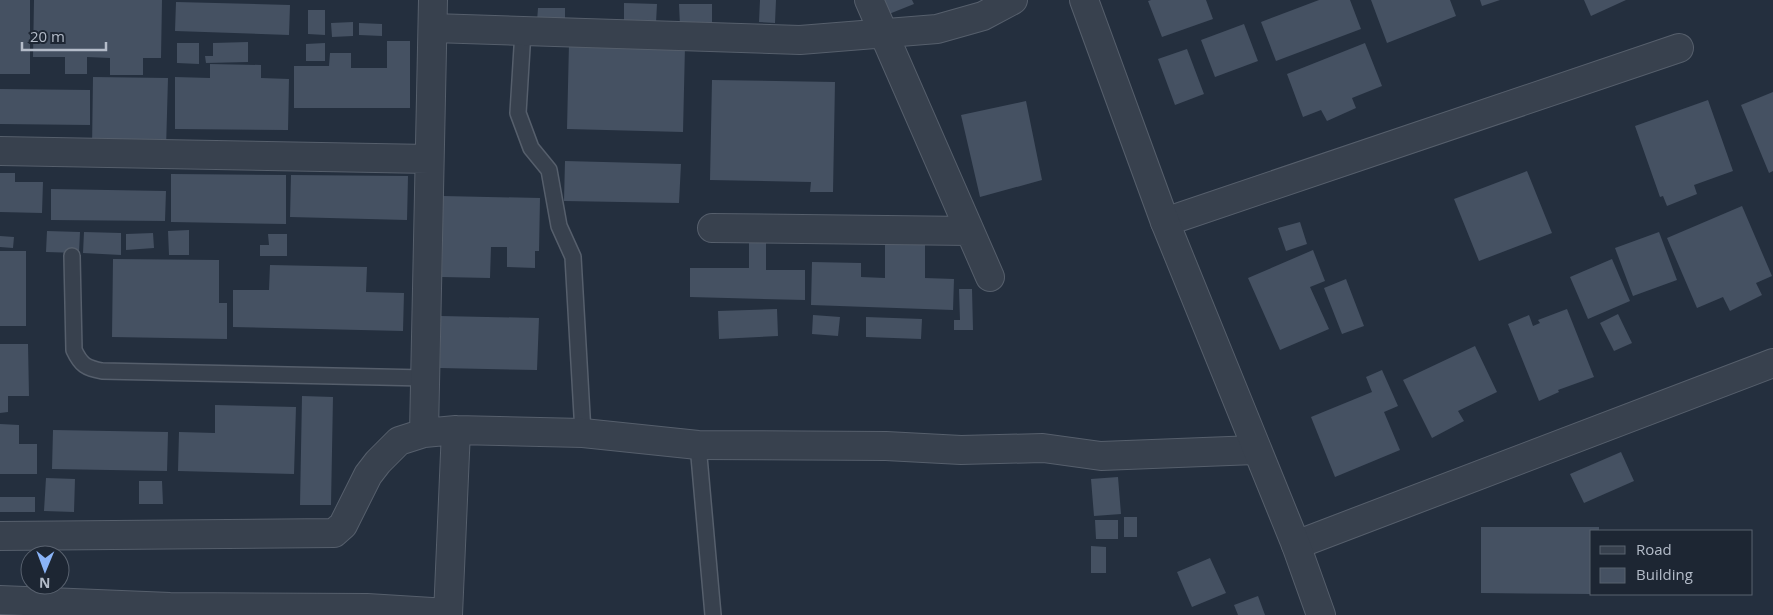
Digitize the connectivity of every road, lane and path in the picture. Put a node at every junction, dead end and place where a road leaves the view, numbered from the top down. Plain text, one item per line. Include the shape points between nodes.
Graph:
1 (433, 0) edge
2 (869, 0) edge
3 (1013, 0) edge
4 (1084, 0) edge
5 (433, 28) junction
6 (523, 31) junction
7 (883, 34) junction
8 (1679, 48) dead end
9 (0, 151) edge
10 (429, 158) junction
11 (1165, 222) junction
12 (712, 228) dead end
13 (970, 231) junction
14 (72, 256) dead end
15 (990, 277) dead end
16 (1773, 363) edge
17 (425, 378) junction
18 (456, 430) junction
19 (424, 432) junction
20 (583, 434) junction
21 (698, 445) junction
22 (1256, 450) junction
23 (0, 536) edge
24 (1296, 546) junction
25 (0, 600) edge
26 (448, 614) edge
27 (713, 615) edge
28 (1321, 615) edge

1 - 5 street
2 - 7 street
3 - 7 street via 983,16 936,29
4 - 11 street
5 - 6 street
5 - 10 street
6 - 7 street via 800,40
6 - 20 lane via 518,113 531,148 549,170 559,226 572,257
7 - 13 street
8 - 11 street
9 - 10 street
10 - 17 street
11 - 22 street
12 - 13 street
13 - 15 street
14 - 17 lane via 74,350 86,368 102,371
16 - 24 street
17 - 19 street
18 - 19 street
18 - 20 street
18 - 26 street
19 - 23 street via 399,441 378,462 343,525 334,533
20 - 21 street
21 - 22 street via 886,446 962,450 1043,448 1101,456
21 - 27 lane
22 - 24 street
24 - 28 street
25 - 26 street via 170,607 367,608

